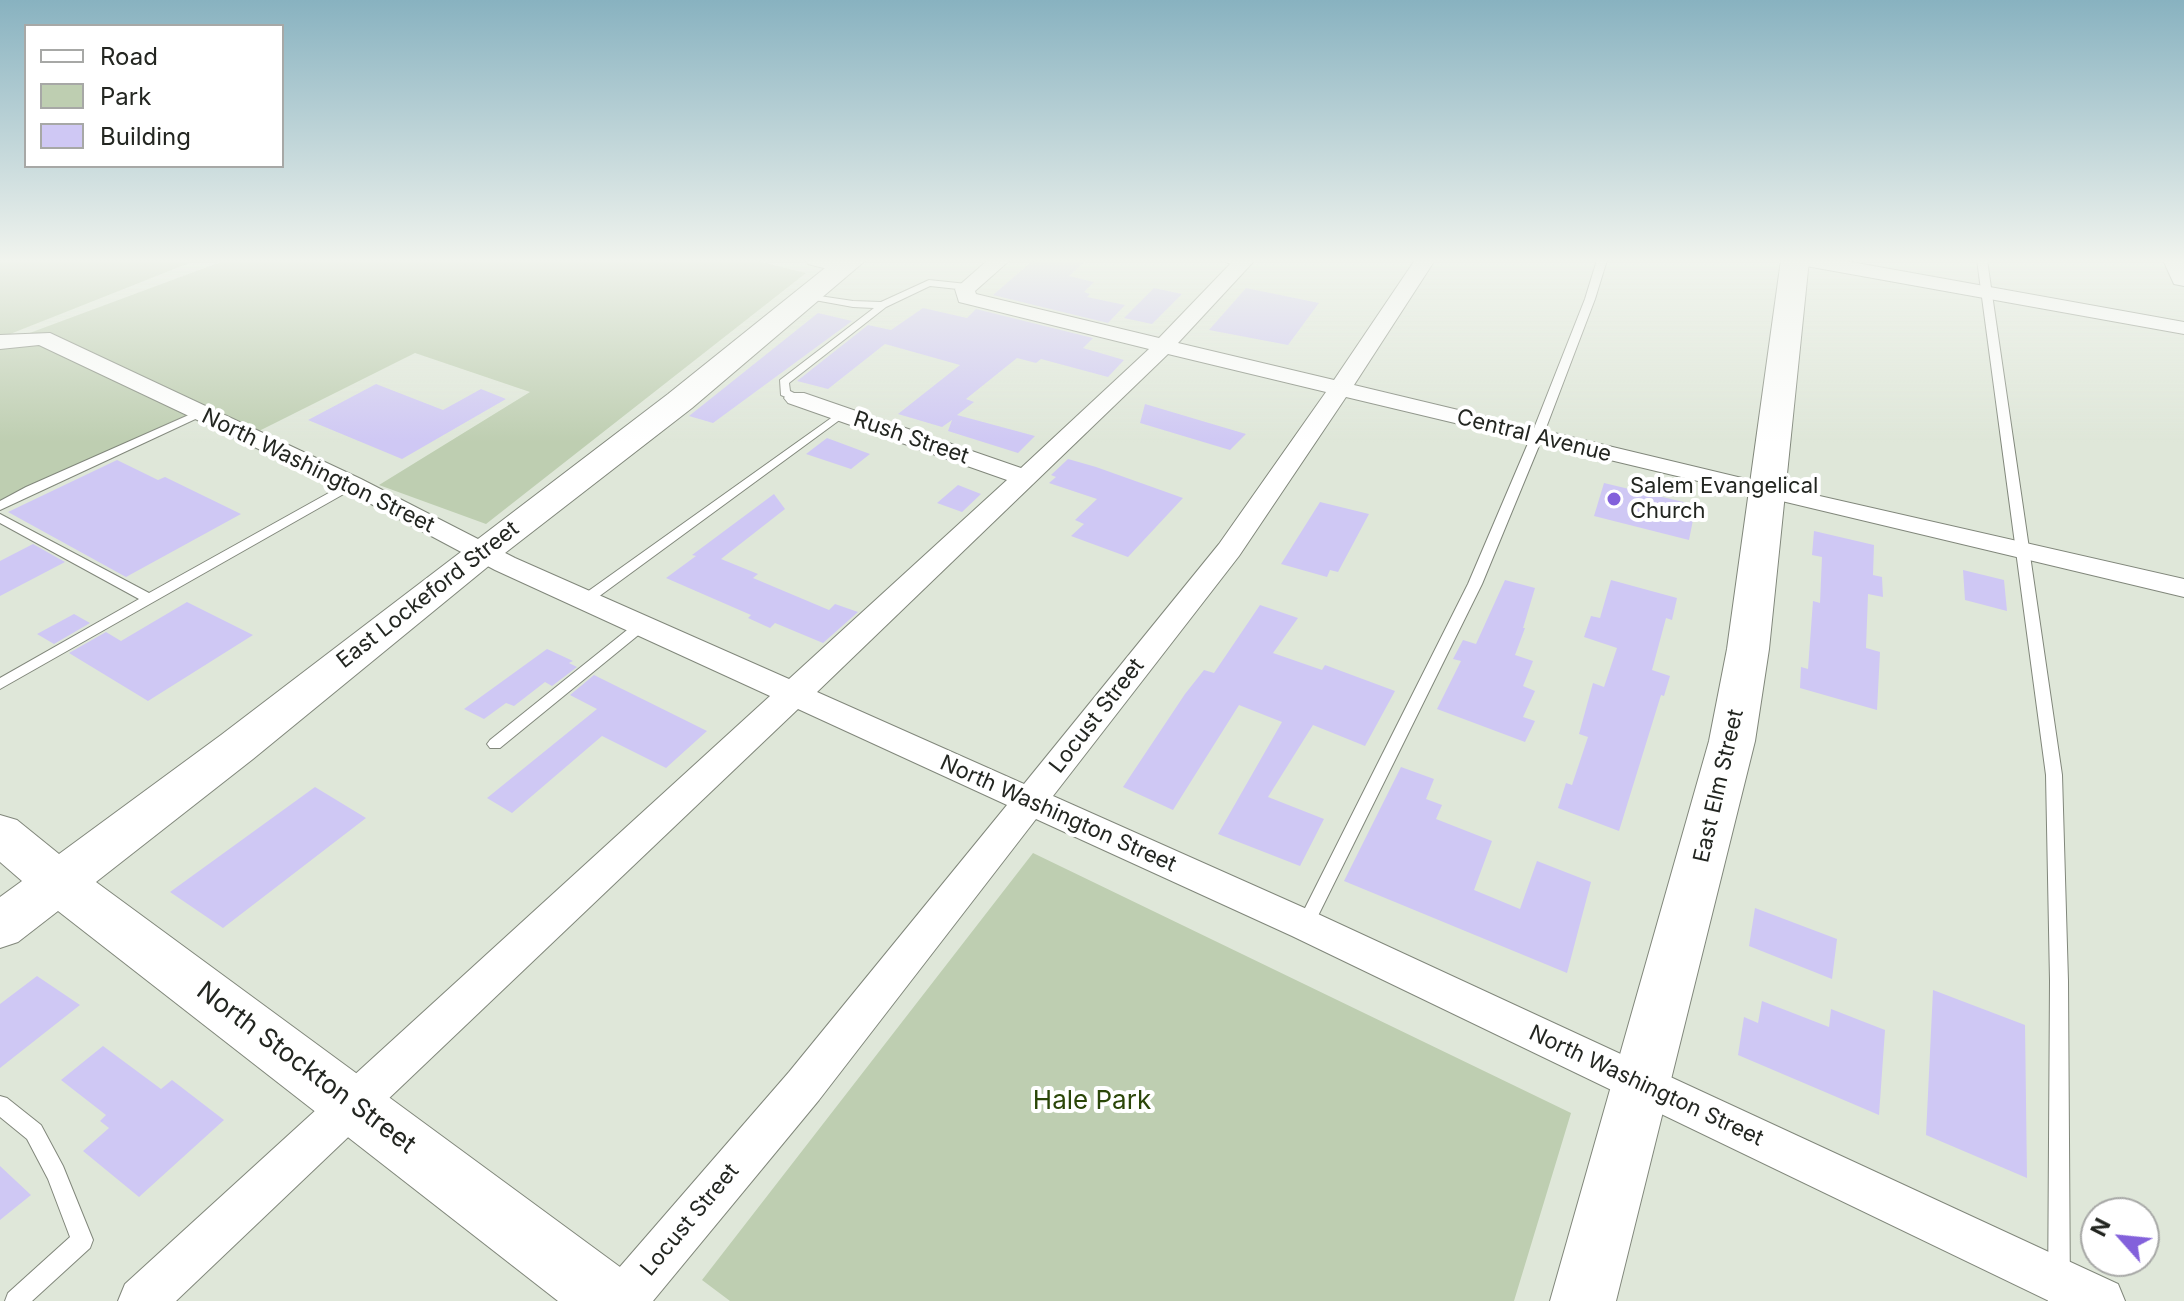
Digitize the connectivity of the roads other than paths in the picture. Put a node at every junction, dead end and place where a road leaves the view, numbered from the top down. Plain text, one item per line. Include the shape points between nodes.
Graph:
1 (772, 321) edge
2 (863, 321) edge
3 (1063, 321) edge
4 (1187, 321) edge
5 (1385, 321) edge
6 (1581, 321) edge
7 (1788, 321) edge
8 (1990, 321) edge
9 (2143, 321) edge
10 (2184, 328) edge
11 (7, 340) edge
12 (1166, 345) junction
13 (1341, 388) junction
14 (796, 398) joint
15 (200, 413) junction
16 (841, 414) junction
17 (1536, 436) junction
18 (1025, 478) junction
19 (352, 484) junction
20 (1767, 492) junction
21 (0, 506) edge
22 (0, 518) edge
23 (2021, 550) junction
24 (482, 552) junction
25 (2184, 588) edge
26 (149, 599) junction
27 (585, 600) junction
28 (642, 625) junction
29 (0, 684) edge
30 (793, 693) junction
31 (495, 744) dead end
32 (1029, 801) junction
33 (0, 834) edge
34 (57, 881) junction
35 (1305, 925) junction
36 (0, 926) edge
37 (1641, 1083) junction
38 (0, 1105) edge
39 (355, 1105) junction
40 (2059, 1292) edge
41 (16, 1301) edge
42 (142, 1301) edge
43 (612, 1301) edge
44 (622, 1301) edge
45 (1583, 1301) edge
46 (2101, 1301) edge

1 - 24 street, East Lockeford Street via 680,401
2 - 14 lane via 784,382 785,393
3 - 12 street, Central Avenue
4 - 12 street
5 - 13 street, Locust Street
6 - 17 lane
7 - 20 street, East Elm Street
8 - 23 lane
9 - 10 street
11 - 15 street, North Washington Street via 42,338
12 - 13 street, Central Avenue
12 - 18 street
13 - 17 street, Central Avenue
13 - 32 street, Locust Street via 1229,550
14 - 16 street, Rush Street
15 - 19 street, North Washington Street
15 - 21 lane
16 - 18 street, Rush Street
16 - 27 lane
17 - 20 street, Central Avenue
17 - 35 lane via 1475,584
18 - 30 street
19 - 24 street, North Washington Street
19 - 26 lane
20 - 23 street, Central Avenue
20 - 37 street, East Elm Street via 1732,741
22 - 26 lane
23 - 25 street, Central Avenue
23 - 40 lane via 2054,775
24 - 27 street, North Washington Street
24 - 34 street, East Lockeford Street via 237,747
26 - 29 lane
27 - 28 street, North Washington Street
28 - 30 street, North Washington Street
28 - 31 lane
30 - 32 street, North Washington Street
30 - 39 street
32 - 35 street, North Washington Street
32 - 44 street, Locust Street via 804,1086
33 - 34 street, North Stockton Street
34 - 36 street, East Lockeford Street
34 - 39 street, North Stockton Street
35 - 37 street, North Washington Street
37 - 40 street, North Washington Street
37 - 45 street, East Elm Street
38 - 41 lane via 34,1132 82,1240
39 - 42 street
39 - 43 street, North Stockton Street
40 - 46 street, North Washington Street

